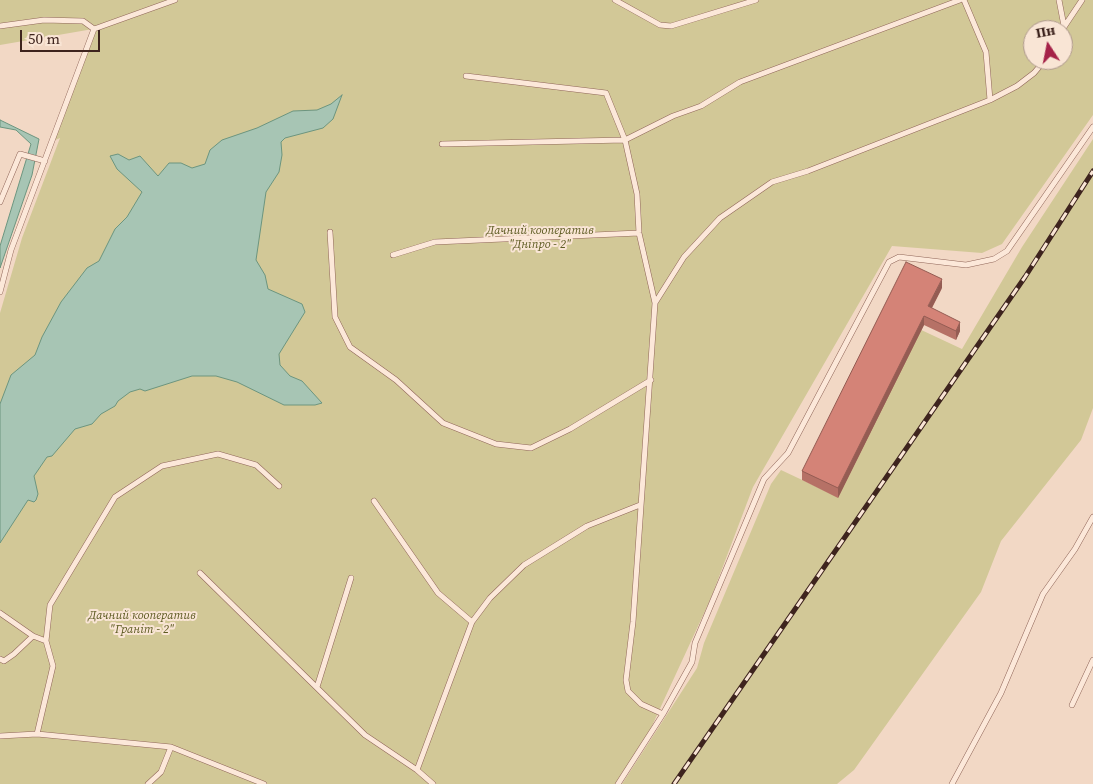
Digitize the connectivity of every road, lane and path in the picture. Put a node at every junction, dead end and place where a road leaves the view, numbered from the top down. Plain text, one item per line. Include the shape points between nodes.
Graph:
1 (174, 0) edge
2 (615, 0) edge
3 (756, 0) edge
4 (962, 0) edge
5 (1059, 0) edge
6 (1082, 0) edge
7 (1062, 20) edge
8 (1068, 20) edge
9 (0, 26) edge
10 (94, 29) junction
11 (1037, 70) edge
12 (466, 76) dead end
13 (990, 100) junction
14 (1093, 127) edge
15 (625, 140) junction
16 (442, 144) dead end
17 (45, 161) junction
18 (0, 202) edge
19 (330, 232) dead end
20 (639, 233) junction
21 (393, 255) dead end
22 (0, 292) edge
23 (655, 303) junction
24 (651, 380) junction
25 (278, 486) dead end
26 (374, 501) dead end
27 (640, 505) junction
28 (1093, 517) edge
29 (200, 573) dead end
30 (351, 578) dead end
31 (0, 613) edge
32 (472, 622) junction
33 (32, 636) junction
34 (46, 640) junction
35 (0, 659) edge
36 (1093, 660) edge
37 (318, 687) junction
38 (1072, 705) dead end
39 (663, 714) junction
40 (37, 734) junction
41 (0, 736) edge
42 (171, 747) junction
43 (417, 770) junction
44 (248, 777) junction
45 (148, 784) edge
46 (245, 784) edge
47 (264, 784) edge
48 (433, 784) edge
49 (618, 784) edge
50 (952, 784) edge

1 - 10 lane
2 - 3 lane via 660,25 671,26
4 - 13 lane via 986,52
4 - 15 lane via 740,82 701,106
5 - 7 lane
6 - 8 lane
9 - 10 lane via 44,20 84,22
10 - 17 lane
11 - 13 lane via 1017,86
12 - 15 lane via 606,93
13 - 23 lane via 772,182 720,218 684,257
14 - 39 lane via 1007,251 994,259 966,265 899,257 889,262 788,453 764,479 695,643 692,662
15 - 16 lane
15 - 20 lane via 637,194
17 - 18 lane via 20,154
17 - 22 lane via 11,250
19 - 24 lane via 334,317 350,347 396,380 443,423 496,444 531,448 570,429
20 - 21 lane via 434,242
20 - 23 lane
23 - 24 lane
24 - 27 lane
25 - 34 lane via 256,465 218,454 162,466 115,497 50,604
26 - 32 lane via 438,593
27 - 32 lane via 587,526 524,565 490,598
27 - 39 lane via 626,680 628,691 641,704
28 - 50 lane via 1043,594 1001,693
29 - 37 lane
30 - 37 lane
31 - 33 lane
32 - 43 lane
33 - 34 lane
33 - 35 lane via 14,654 4,661
34 - 40 lane via 52,666
36 - 38 lane
37 - 43 lane via 365,735
39 - 49 lane
40 - 41 lane
40 - 42 lane
42 - 44 lane
42 - 45 lane via 161,772
43 - 48 lane
44 - 46 lane
44 - 47 lane

